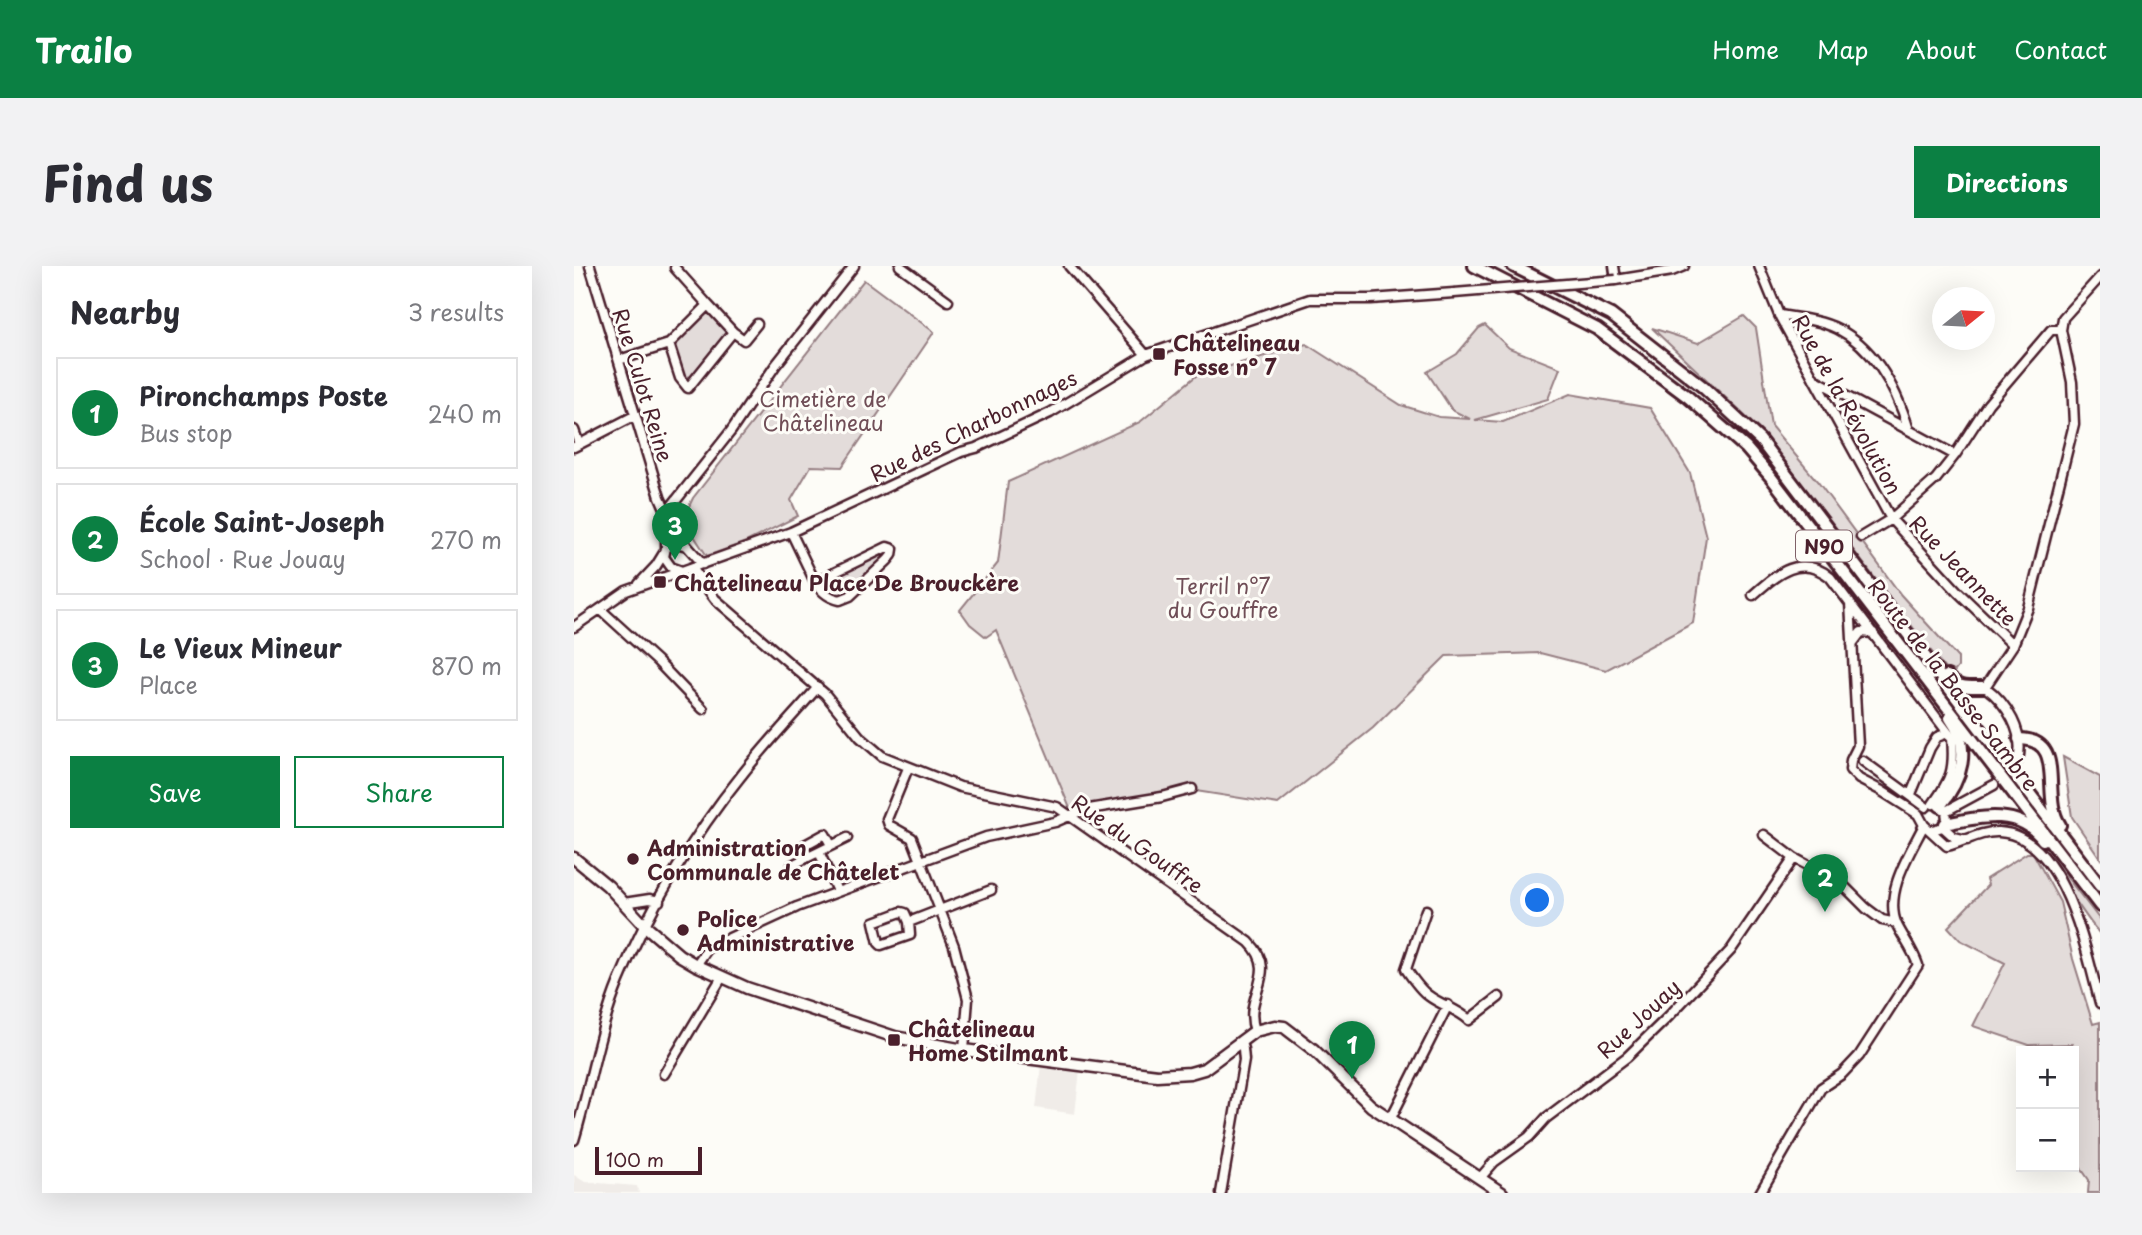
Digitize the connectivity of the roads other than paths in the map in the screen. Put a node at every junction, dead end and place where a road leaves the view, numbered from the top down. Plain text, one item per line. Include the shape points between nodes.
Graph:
1 (590, 266) edge
2 (855, 266) edge
3 (900, 266) edge
4 (1069, 266) edge
5 (1474, 266) edge
6 (1513, 266) edge
7 (1614, 266) edge
8 (1684, 266) edge
9 (1759, 266) edge
10 (673, 269) edge
11 (2100, 277) edge
12 (1616, 280) junction
13 (948, 301) dead end
14 (708, 305) junction
15 (1779, 315) junction
16 (757, 324) dead end
17 (2061, 330) junction
18 (733, 332) junction
19 (669, 344) junction
20 (1146, 355) junction
21 (619, 360) junction
22 (1814, 379) junction
23 (634, 416) junction
24 (574, 430) edge
25 (1909, 430) junction
26 (576, 446) edge
27 (1955, 455) junction
28 (666, 513) junction
29 (1891, 519) junction
30 (791, 532) junction
31 (1861, 537) dead end
32 (687, 545) junction
33 (665, 550) junction
34 (703, 564) junction
35 (692, 568) junction
36 (682, 571) junction
37 (815, 582) junction
38 (638, 586) junction
39 (1753, 595) dead end
40 (1850, 603) junction
41 (600, 609) junction
42 (1902, 625) junction
43 (574, 626) edge
44 (1873, 634) junction
45 (1852, 644) junction
46 (2014, 645) junction
47 (1914, 664) junction
48 (1985, 687) junction
49 (818, 688) junction
50 (703, 709) dead end
51 (1948, 733) junction
52 (2019, 739) junction
53 (1863, 761) dead end
54 (2018, 761) dead end
55 (908, 768) junction
56 (1994, 785) dead end
57 (1192, 789) dead end
58 (1911, 794) junction
59 (1936, 807) junction
60 (1070, 815) junction
61 (1926, 824) junction
62 (1944, 825) junction
63 (1764, 835) dead end
64 (847, 838) dead end
65 (1967, 840) junction
66 (831, 845) junction
67 (819, 852) junction
68 (808, 857) junction
69 (574, 858) edge
70 (1794, 858) junction
71 (921, 862) junction
72 (792, 865) dead end
73 (2100, 886) edge
74 (991, 890) dead end
75 (837, 891) junction
76 (659, 901) junction
77 (624, 903) junction
78 (2100, 909) edge
79 (940, 910) junction
80 (1426, 910) dead end
81 (909, 922) junction
82 (1896, 923) junction
83 (644, 925) junction
84 (696, 965) junction
85 (722, 976) junction
86 (1499, 997) dead end
87 (2100, 1003) edge
88 (1448, 1005) junction
89 (1255, 1031) junction
90 (1241, 1043) junction
91 (964, 1050) junction
92 (664, 1074) dead end
93 (1390, 1119) junction
94 (574, 1144) edge
95 (1480, 1178) junction
96 (1222, 1193) edge
97 (1502, 1193) edge
98 (1760, 1193) edge

1 - 21 street, Rue Culot Reine
2 - 28 street
3 - 13 street
4 - 20 street
5 - 47 highway, Route de la Basse Sambre / N90 via 1597,329 1688,397 1746,448
6 - 42 highway, Route de la Basse Sambre / N90 via 1611,315 1703,387 1760,440
7 - 12 street
8 - 12 street, Rue des Charbonnages
9 - 15 street, Rue de la Révolution
10 - 14 street
11 - 17 street via 2063,318
12 - 20 street, Rue des Charbonnages, bridge via 1371,299 1310,299
14 - 18 street
14 - 19 street
15 - 22 street, Rue de la Révolution
15 - 25 street via 1839,330 1858,344 1885,374
16 - 18 street via 744,340
17 - 27 street via 2051,330 1988,404
17 - 46 street via 2072,382 2074,424 2028,608
18 - 19 street via 688,388
19 - 21 street
20 - 30 street, Rue des Charbonnages via 1049,413
21 - 23 street, Rue Culot Reine
22 - 25 street
22 - 29 street, Rue de la Révolution
23 - 26 street
23 - 28 street, Rue Culot Reine
24 - 26 street
25 - 27 street
27 - 29 street via 1936,479
28 - 32 street
28 - 33 street
29 - 31 street
29 - 46 street, Rue Jeannette
30 - 34 street, Rue des Charbonnages
30 - 37 street
32 - 33 street via 676,543
32 - 34 street
33 - 36 street via 669,566
33 - 38 street
34 - 35 street, Rue des Charbonnages
35 - 36 street, Rue des Charbonnages
35 - 49 street, Rue du Gouffre via 715,599
36 - 38 street, Rue des Charbonnages
37 - 37 street via 827,595 844,599 893,549 887,547
38 - 41 street
39 - 40 street via 1773,577 1794,567 1818,567
40 - 44 street
40 - 45 street
41 - 43 street
41 - 50 street
42 - 48 highway via 1914,633 1952,682 1961,687
42 - 73 highway, Route de la Basse Sambre / N90
44 - 45 street via 1861,632
44 - 51 street
45 - 61 street via 1858,746 1850,770
46 - 48 street
47 - 59 highway via 1962,744 1959,777 1953,791
47 - 78 highway, Route de la Basse Sambre / N90
48 - 52 street via 2011,718
49 - 55 street, Rue du Gouffre via 870,748
49 - 76 street via 741,775
51 - 58 street via 1937,737 1930,748
51 - 59 street via 1954,755 1950,781
52 - 54 street
52 - 73 highway via 2031,739 2048,754 2057,821
53 - 58 street
55 - 60 street, Rue du Gouffre via 960,788 1057,807
55 - 71 street via 887,819 889,825 912,838
56 - 59 street
57 - 60 street
58 - 59 street
59 - 61 street
59 - 62 street
60 - 71 street via 986,837
60 - 89 street, Rue du Gouffre via 1255,948 1264,968 1251,1008
61 - 62 street
61 - 65 street via 1947,846
61 - 82 street via 1895,889
62 - 65 street via 1954,837
62 - 78 highway via 1993,816 2026,825 2039,834
63 - 70 street
64 - 66 street
65 - 87 street via 1990,832 2009,834 2030,842 2041,855 2071,904
66 - 67 street
66 - 68 street via 825,834 803,846
67 - 68 street
67 - 75 street
68 - 72 street
69 - 77 main road
70 - 82 street via 1842,884 1882,920
70 - 95 street, Rue Jouay via 1731,950 1669,1016 1627,1057 1546,1118
71 - 75 street
71 - 79 street
74 - 79 street
75 - 84 street via 708,948
76 - 77 street
76 - 83 street
77 - 83 main road
79 - 81 street
79 - 91 street via 967,992
80 - 88 street via 1406,969 1428,996
81 - 81 street via 910,935 879,943 874,922 901,912
82 - 98 street via 1918,965 1859,1056 1821,1088
83 - 84 main road
83 - 94 street via 618,984
84 - 85 main road
85 - 91 main road via 895,1037
85 - 92 street
86 - 88 street via 1469,1020
88 - 93 street
89 - 90 main road
89 - 93 main road via 1275,1026 1291,1030
90 - 91 main road via 1204,1069 1157,1074
90 - 96 street via 1244,1060
93 - 95 main road
95 - 97 main road

